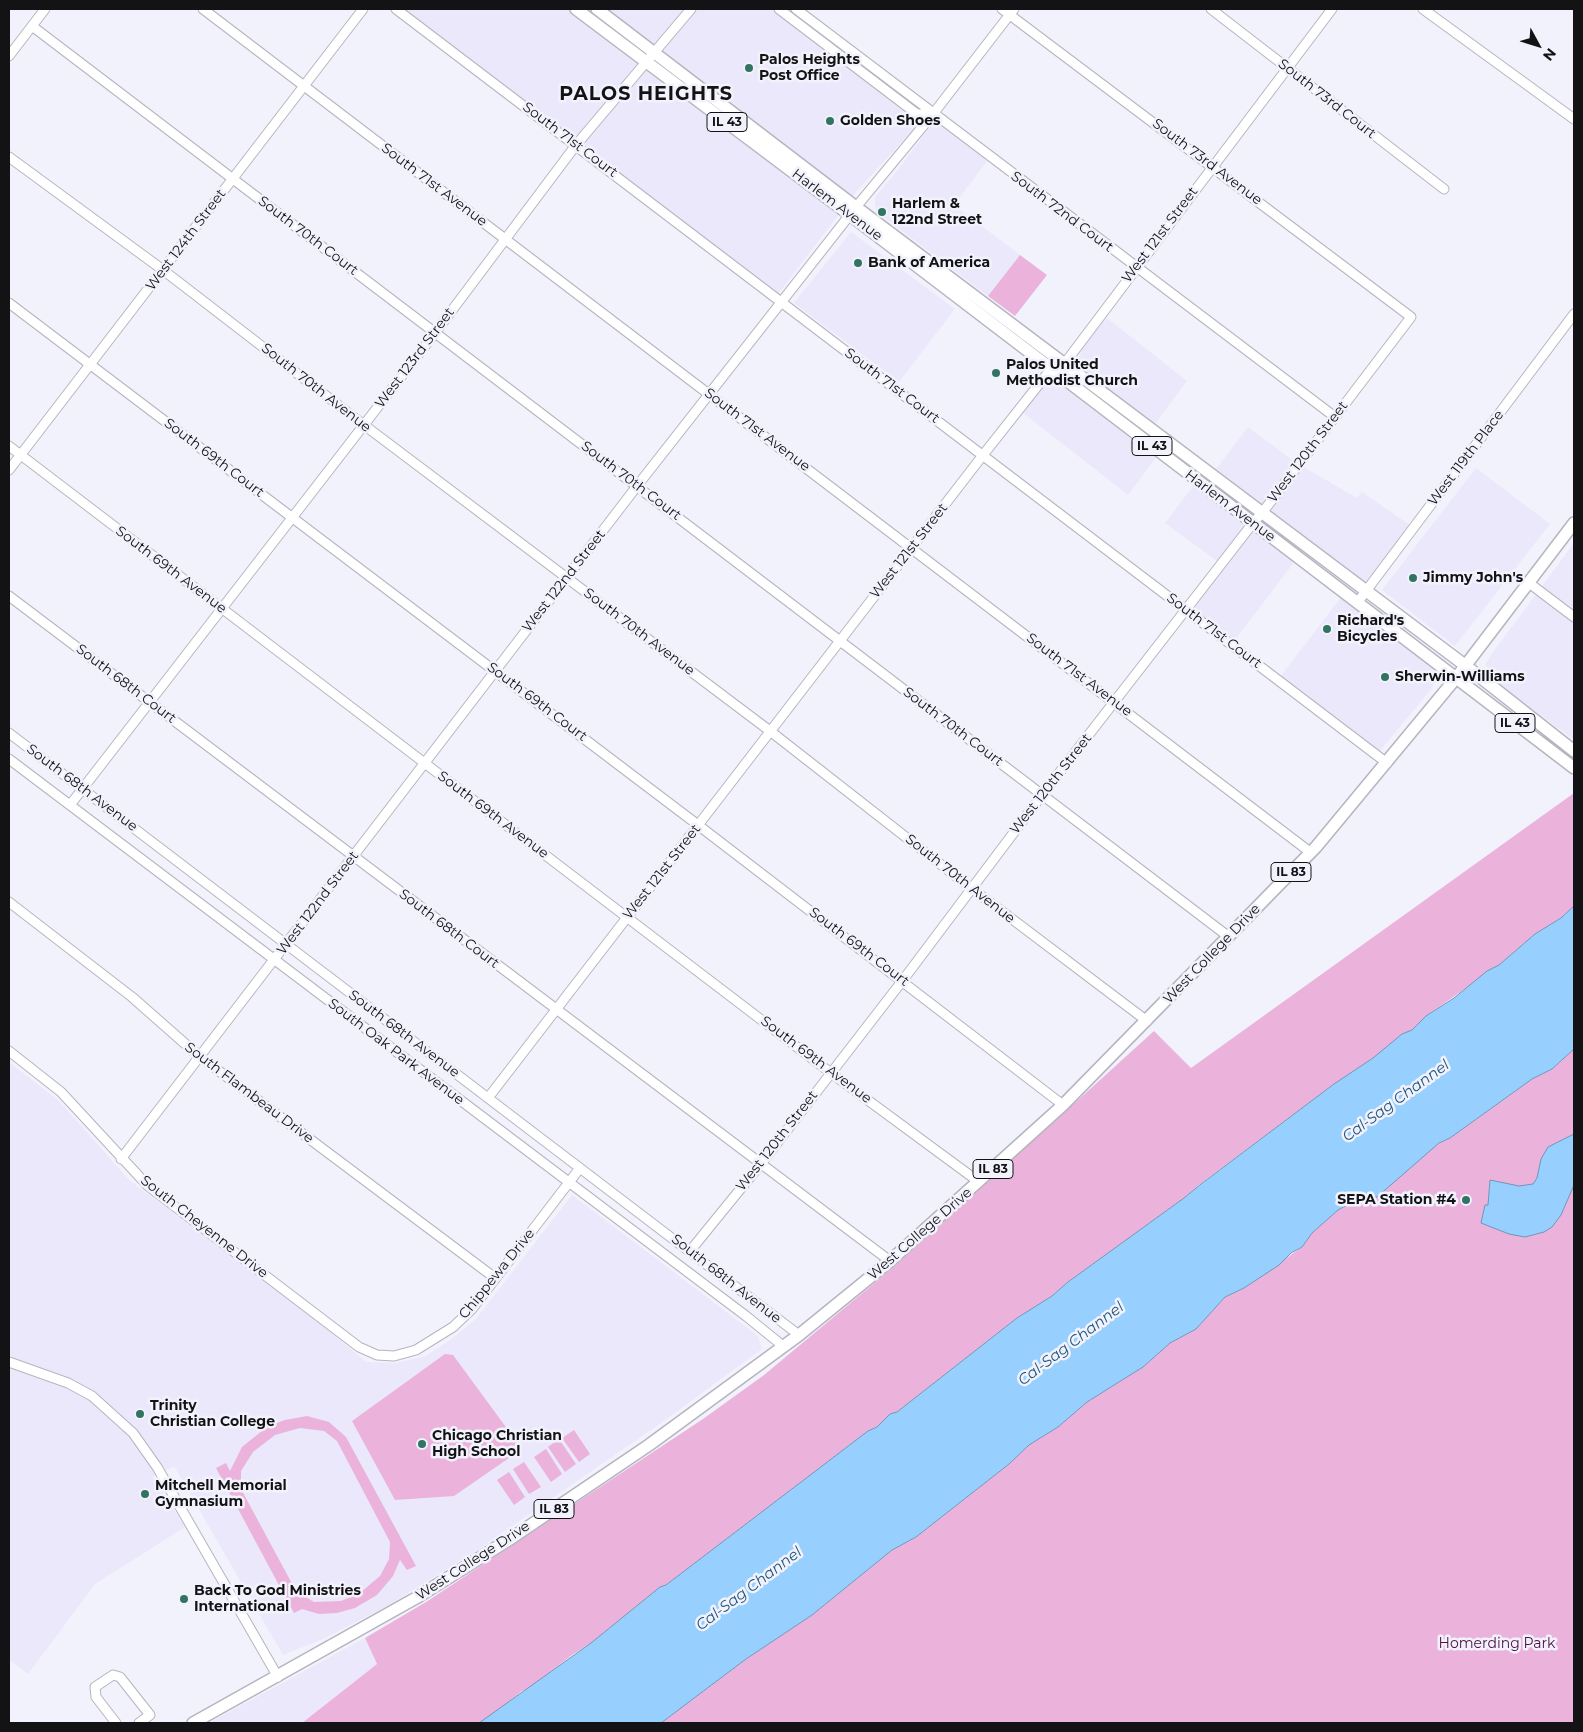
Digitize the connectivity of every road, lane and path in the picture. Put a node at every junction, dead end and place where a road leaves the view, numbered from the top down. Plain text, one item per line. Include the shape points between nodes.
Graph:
1 (45, 9) edge
2 (203, 9) edge
3 (363, 9) edge
4 (396, 9) edge
5 (576, 9) edge
6 (597, 9) edge
7 (691, 9) edge
8 (779, 9) edge
9 (796, 9) edge
10 (1210, 9) edge
11 (1332, 9) edge
12 (1423, 9) edge
13 (1009, 11) edge
14 (32, 26) junction
15 (9, 56) edge
16 (649, 57) junction
17 (1287, 68) junction
18 (304, 86) junction
19 (933, 114) junction
20 (1573, 114) edge
21 (576, 145) junction
22 (9, 157) edge
23 (1213, 166) junction
24 (232, 179) junction
25 (1444, 189) dead end
26 (853, 211) junction
27 (504, 238) junction
28 (1135, 267) junction
29 (163, 270) junction
30 (781, 302) junction
31 (9, 303) edge
32 (1574, 314) edge
33 (1411, 317) joint
34 (435, 333) junction
35 (91, 363) junction
36 (1065, 363) junction
37 (1051, 369) junction
38 (708, 394) junction
39 (1335, 417) junction
40 (364, 425) junction
41 (9, 446) edge
42 (983, 454) junction
43 (20, 455) junction
44 (9, 470) edge
45 (637, 486) junction
46 (1262, 513) junction
47 (293, 518) junction
48 (1253, 523) junction
49 (1574, 523) edge
50 (911, 548) junction
51 (567, 579) junction
52 (1529, 583) junction
53 (1366, 591) junction
54 (9, 596) edge
55 (1357, 603) junction
56 (1186, 609) junction
57 (222, 610) junction
58 (1574, 617) edge
59 (840, 641) junction
60 (1466, 666) junction
61 (495, 671) junction
62 (1456, 678) junction
63 (151, 702) junction
64 (1115, 702) junction
65 (770, 731) junction
66 (9, 733) edge
67 (1574, 751) edge
68 (9, 758) edge
69 (424, 763) junction
70 (1387, 763) junction
71 (1574, 768) edge
72 (83, 789) junction
73 (1042, 795) junction
74 (70, 805) junction
75 (698, 825) junction
76 (1310, 852) junction
77 (353, 856) junction
78 (971, 888) junction
79 (9, 902) edge
80 (627, 918) junction
81 (1229, 937) junction
82 (287, 944) junction
83 (275, 959) junction
84 (902, 980) junction
85 (556, 1010) junction
86 (1147, 1021) junction
87 (9, 1051) edge
88 (199, 1056) junction
89 (831, 1073) junction
90 (488, 1098) junction
91 (1063, 1105) junction
92 (122, 1160) junction
93 (760, 1165) junction
94 (580, 1168) junction
95 (979, 1182) junction
96 (568, 1183) junction
97 (690, 1251) junction
98 (890, 1261) junction
99 (495, 1278) junction
100 (798, 1335) junction
101 (783, 1346) junction
102 (394, 1356) joint
103 (9, 1362) edge
104 (278, 1677) junction
105 (116, 1723) edge
106 (139, 1723) edge
107 (193, 1723) edge

1 - 14 street
2 - 18 street, South 71st Avenue
3 - 18 street, West 124th Street
4 - 21 street, South 71st Court
5 - 16 main road, Harlem Avenue / IL 43
6 - 16 main road, Harlem Avenue / IL 43
7 - 16 street, West 123rd Street
8 - 19 street, South 72nd Court via 917,114
9 - 19 street, South 72nd Court
10 - 17 street, South 73rd Court
11 - 17 street, West 121st Street
12 - 20 street
13 - 19 street, West 122nd Street
13 - 23 street, South 73rd Avenue
14 - 15 street
14 - 24 street, South 70th Court
16 - 21 street, West 123rd Street
16 - 26 main road, Harlem Avenue / IL 43
17 - 23 street, West 121st Street
17 - 25 street, South 73rd Court
18 - 24 street, West 124th Street
18 - 27 street, South 71st Avenue
19 - 26 street, West 122nd Street
19 - 28 street, South 72nd Court
21 - 27 street, West 123rd Street
21 - 30 street, South 71st Court
22 - 29 street, South 70th Avenue
23 - 28 street, West 121st Street
23 - 33 street, South 73rd Avenue
24 - 29 street, West 124th Street
24 - 34 street, South 70th Court
26 - 30 street, West 122nd Street
26 - 36 main road, Harlem Avenue / IL 43
26 - 37 main road, Harlem Avenue / IL 43
27 - 34 street, West 123rd Street
27 - 38 street, South 71st Avenue
28 - 36 street, West 121st Street
28 - 39 street, South 72nd Court
29 - 35 street, West 124th Street
29 - 40 street, South 70th Avenue
30 - 38 street, West 122nd Street
30 - 42 street, South 71st Court
31 - 35 street, South 69th Court
32 - 53 street, West 119th Place
33 - 39 street, West 120th Street
34 - 40 street, West 123rd Street
34 - 45 street, South 70th Court
35 - 43 street, West 124th Street
35 - 47 street, South 69th Court
36 - 37 street, West 121st Street
36 - 46 main road, Harlem Avenue / IL 43
37 - 42 street, West 121st Street
37 - 48 main road, Harlem Avenue / IL 43
38 - 45 street, West 122nd Street
38 - 50 street, South 71st Avenue
39 - 46 street, West 120th Street
40 - 47 street, West 123rd Street
40 - 51 street, South 70th Avenue
41 - 43 street, South 69th Avenue
42 - 50 street, West 121st Street
42 - 56 street, South 71st Court
43 - 44 street, West 124th Street
43 - 57 street, South 69th Avenue
45 - 51 street, West 122nd Street
45 - 59 street, South 70th Court
46 - 48 street, West 120th Street
46 - 53 main road, Harlem Avenue / IL 43
47 - 57 street, West 123rd Street
47 - 61 street, South 69th Court
48 - 55 main road, Harlem Avenue / IL 43
48 - 56 street, West 120th Street
49 - 52 main road, West College Drive / IL 83
50 - 59 street, West 121st Street
50 - 64 street, South 71st Avenue
51 - 61 street, West 122nd Street
51 - 65 street, South 70th Avenue
52 - 58 street
52 - 60 main road, West College Drive / IL 83
53 - 55 street, West 119th Place
53 - 60 main road, Harlem Avenue / IL 43
54 - 63 street, South 68th Court
55 - 62 main road, Harlem Avenue / IL 43
56 - 64 street, West 120th Street
56 - 70 street, South 71st Court
57 - 63 street, West 123rd Street
57 - 69 street, South 69th Avenue
59 - 65 street, West 121st Street
59 - 73 street, South 70th Court
60 - 62 main road, West College Drive / IL 83
60 - 67 main road, Harlem Avenue / IL 43
61 - 69 street, West 122nd Street
61 - 75 street, South 69th Court
62 - 70 main road, West College Drive / IL 83
62 - 71 main road, Harlem Avenue / IL 43
63 - 72 street, West 123rd Street
63 - 77 street, South 68th Court
64 - 73 street, West 120th Street
64 - 76 street, South 71st Avenue
65 - 75 street, West 121st Street
65 - 78 street, South 70th Avenue
66 - 72 street, South 68th Avenue
68 - 74 street, South Oak Park Avenue
69 - 77 street, West 122nd Street
69 - 80 street, South 69th Avenue
70 - 76 main road, West College Drive / IL 83
72 - 74 street, West 123rd Street
72 - 82 street, South 68th Avenue
73 - 78 street, West 120th Street
73 - 81 street, South 70th Court
74 - 83 street, South Oak Park Avenue
75 - 80 street, West 121st Street
75 - 84 street, South 69th Court
76 - 81 main road, West College Drive / IL 83
77 - 82 street, West 122nd Street
77 - 85 street, South 68th Court
78 - 84 street, West 120th Street
78 - 86 street, South 70th Avenue
79 - 88 street, South Flambeau Drive via 132,997
80 - 85 street, West 121st Street
80 - 89 street, South 69th Avenue
81 - 86 main road, West College Drive / IL 83
82 - 83 street, West 122nd Street
82 - 90 street, South 68th Avenue
83 - 88 street, West 122nd Street
83 - 96 street, South Oak Park Avenue
84 - 89 street, West 120th Street
84 - 91 street, South 69th Court
85 - 90 street, West 121st Street
85 - 93 street, South 68th Court
86 - 91 main road, West College Drive / IL 83
87 - 92 street, South Cheyenne Drive via 61,1092
88 - 92 street, West 122nd Street
88 - 99 street, South Flambeau Drive
89 - 93 street, West 120th Street
89 - 95 street, South 69th Avenue
90 - 94 street, South 68th Avenue
91 - 95 main road, West College Drive / IL 83
92 - 102 street, South Cheyenne Drive via 148,1186 359,1347 377,1355
93 - 97 street, West 120th Street
93 - 98 street, South 68th Court
94 - 96 street, Chippewa Drive
94 - 97 street, South 68th Avenue
95 - 98 main road, West College Drive / IL 83
96 - 99 street, Chippewa Drive
96 - 101 street, South Oak Park Avenue
97 - 100 street, South 68th Avenue
98 - 100 main road, West College Drive / IL 83
99 - 102 street, Chippewa Drive via 454,1327 416,1350
100 - 101 main road, West College Drive / IL 83
101 - 104 main road, West College Drive / IL 83 via 649,1445 513,1536 416,1598
103 - 104 street via 68,1383 92,1396 133,1433 157,1467
104 - 107 main road, West College Drive / IL 83
105 - 106 street via 96,1697 96,1687 113,1675 120,1677 150,1714

